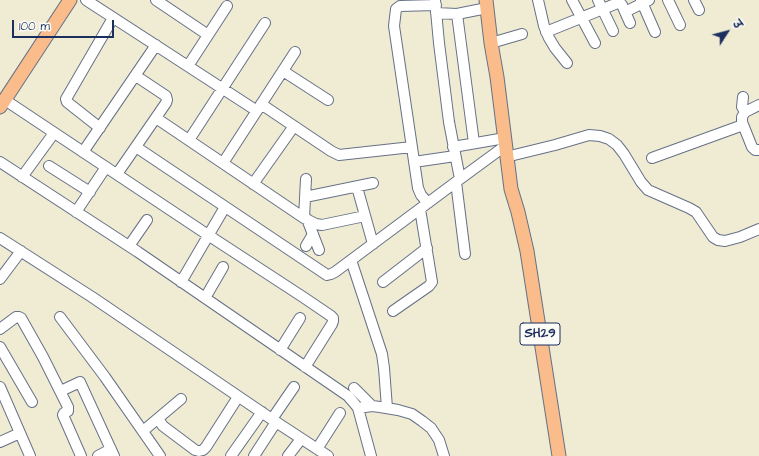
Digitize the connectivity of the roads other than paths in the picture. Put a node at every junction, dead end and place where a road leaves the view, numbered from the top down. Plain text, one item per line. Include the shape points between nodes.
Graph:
1 (70, 0) edge
2 (86, 0) edge
3 (156, 0) edge
4 (538, 0) edge
5 (572, 0) edge
6 (668, 0) edge
7 (694, 0) edge
8 (620, 1) edge
9 (644, 1) edge
10 (489, 3) edge
11 (600, 5) edge
12 (227, 6) dead end
13 (436, 6) edge
14 (699, 10) dead end
15 (625, 12) junction
16 (457, 14) junction
17 (582, 17) junction
18 (113, 18) junction
19 (265, 23) dead end
20 (630, 23) dead end
21 (680, 25) dead end
22 (613, 31) dead end
23 (546, 32) junction
24 (655, 32) dead end
25 (522, 34) dead end
26 (208, 35) junction
27 (494, 42) junction
28 (595, 43) dead end
29 (156, 46) junction
30 (295, 52) dead end
31 (567, 63) dead end
32 (188, 66) junction
33 (283, 70) junction
34 (136, 76) junction
35 (222, 88) junction
36 (743, 97) dead end
37 (328, 100) dead end
38 (2, 104) edge
39 (759, 106) edge
40 (259, 107) junction
41 (745, 112) junction
42 (156, 118) junction
43 (743, 125) junction
44 (294, 126) junction
45 (100, 128) junction
46 (54, 133) junction
47 (189, 140) junction
48 (474, 143) junction
49 (508, 146) junction
50 (136, 147) junction
51 (412, 147) junction
52 (759, 151) edge
53 (83, 152) junction
54 (454, 152) junction
55 (652, 158) dead end
56 (0, 162) edge
57 (414, 162) junction
58 (223, 163) junction
59 (49, 166) dead end
60 (106, 168) junction
61 (116, 174) junction
62 (22, 177) junction
63 (306, 179) dead end
64 (458, 181) junction
65 (373, 183) dead end
66 (253, 184) junction
67 (357, 186) junction
68 (90, 192) junction
69 (305, 197) junction
70 (424, 206) junction
71 (225, 207) junction
72 (76, 212) junction
73 (365, 216) junction
74 (305, 219) junction
75 (147, 220) dead end
76 (759, 230) edge
77 (313, 234) junction
78 (208, 235) junction
79 (0, 238) edge
80 (373, 244) junction
81 (129, 246) junction
82 (306, 246) dead end
83 (427, 248) junction
84 (319, 250) dead end
85 (21, 252) junction
86 (465, 254) dead end
87 (351, 260) junction
88 (223, 267) dead end
89 (0, 279) edge
90 (181, 282) junction
91 (383, 282) dead end
92 (205, 298) junction
93 (393, 311) dead end
94 (60, 317) dead end
95 (300, 318) dead end
96 (1, 327) edge
97 (0, 347) edge
98 (280, 350) junction
99 (305, 367) junction
100 (0, 387) edge
101 (294, 387) dead end
102 (354, 388) dead end
103 (65, 389) dead end
104 (238, 397) junction
105 (181, 399) dead end
106 (32, 402) dead end
107 (3, 403) edge
108 (372, 406) junction
109 (358, 408) junction
110 (387, 408) junction
111 (262, 412) junction
112 (340, 413) dead end
113 (158, 419) junction
114 (274, 421) junction
115 (143, 431) junction
116 (20, 433) junction
117 (301, 438) junction
118 (0, 442) edge
119 (113, 452) edge
120 (323, 454) edge
121 (30, 456) edge
122 (82, 456) edge
123 (98, 456) edge
124 (160, 456) edge
125 (231, 456) edge
126 (254, 456) edge
127 (288, 456) edge
128 (371, 456) edge
129 (444, 456) edge
130 (558, 456) edge

1 - 38 main road
2 - 18 street
3 - 26 street
4 - 23 street
5 - 17 street
6 - 21 street
7 - 14 street
8 - 11 street
8 - 15 street
9 - 15 street
9 - 24 street
10 - 16 street
10 - 27 main road, SH29
11 - 17 street
11 - 22 street
12 - 26 street
13 - 16 street
13 - 51 street via 400,6 396,9 394,26
13 - 54 street
15 - 20 street
16 - 48 street
17 - 23 street
17 - 28 street
18 - 29 street
18 - 45 street via 66,99
19 - 35 street
23 - 31 street
25 - 27 street
26 - 32 street
27 - 49 main road, SH29
27 - 49 main road, SH29
29 - 32 street
29 - 34 street
30 - 33 street
32 - 35 street
33 - 37 street
33 - 40 street
34 - 42 street via 166,96 166,103
34 - 45 street
35 - 40 street
35 - 47 street
36 - 41 street via 742,107
38 - 46 street
39 - 41 street
40 - 44 street
40 - 58 street
41 - 43 street via 742,117
42 - 47 street
42 - 50 street
43 - 52 street via 752,147
43 - 55 street
44 - 51 street via 339,155
44 - 66 street
45 - 53 street
46 - 53 street
46 - 62 street
47 - 58 street
48 - 49 street
48 - 54 street
49 - 64 street
49 - 76 street via 555,145 589,135 609,139 624,154 648,190 696,212 713,237 725,241
49 - 130 main road, SH29 via 518,186 518,212 527,250
50 - 61 street
50 - 71 street
51 - 57 street
53 - 60 street
54 - 57 street
54 - 64 street
56 - 62 street
57 - 70 street
58 - 66 street
59 - 68 street
60 - 61 street
60 - 68 street
61 - 78 street
62 - 72 street
63 - 69 street
64 - 70 street
64 - 86 street
65 - 67 street
66 - 74 street
67 - 69 street
67 - 73 street
68 - 72 street
69 - 74 street
70 - 80 street
70 - 83 street
71 - 78 street
71 - 87 street via 327,275
72 - 81 street
73 - 74 street via 322,225
73 - 80 street
74 - 77 street
75 - 81 street
77 - 82 street
77 - 84 street
78 - 90 street
78 - 99 street via 333,318 332,324
79 - 85 street
80 - 87 street
81 - 90 street
83 - 91 street
83 - 93 street via 432,282
85 - 89 street
85 - 104 street via 92,297
87 - 110 street via 382,354
88 - 92 street
90 - 92 street
92 - 98 street
94 - 115 street
95 - 98 street
96 - 122 street via 16,317 21,318 68,407 63,416
97 - 106 street
98 - 99 street
99 - 109 street via 348,396
100 - 107 street
101 - 114 street
102 - 108 street
103 - 119 street via 80,382
104 - 111 street
104 - 113 street via 203,450 195,450 163,426
105 - 113 street
107 - 116 street
108 - 109 street
108 - 110 street
109 - 128 street
110 - 129 street via 412,414 431,428 439,440
111 - 114 street
111 - 125 street
112 - 120 street
113 - 115 street
114 - 117 street
114 - 126 street
115 - 124 street
116 - 118 street
116 - 121 street
117 - 120 street
117 - 127 street
119 - 123 street

